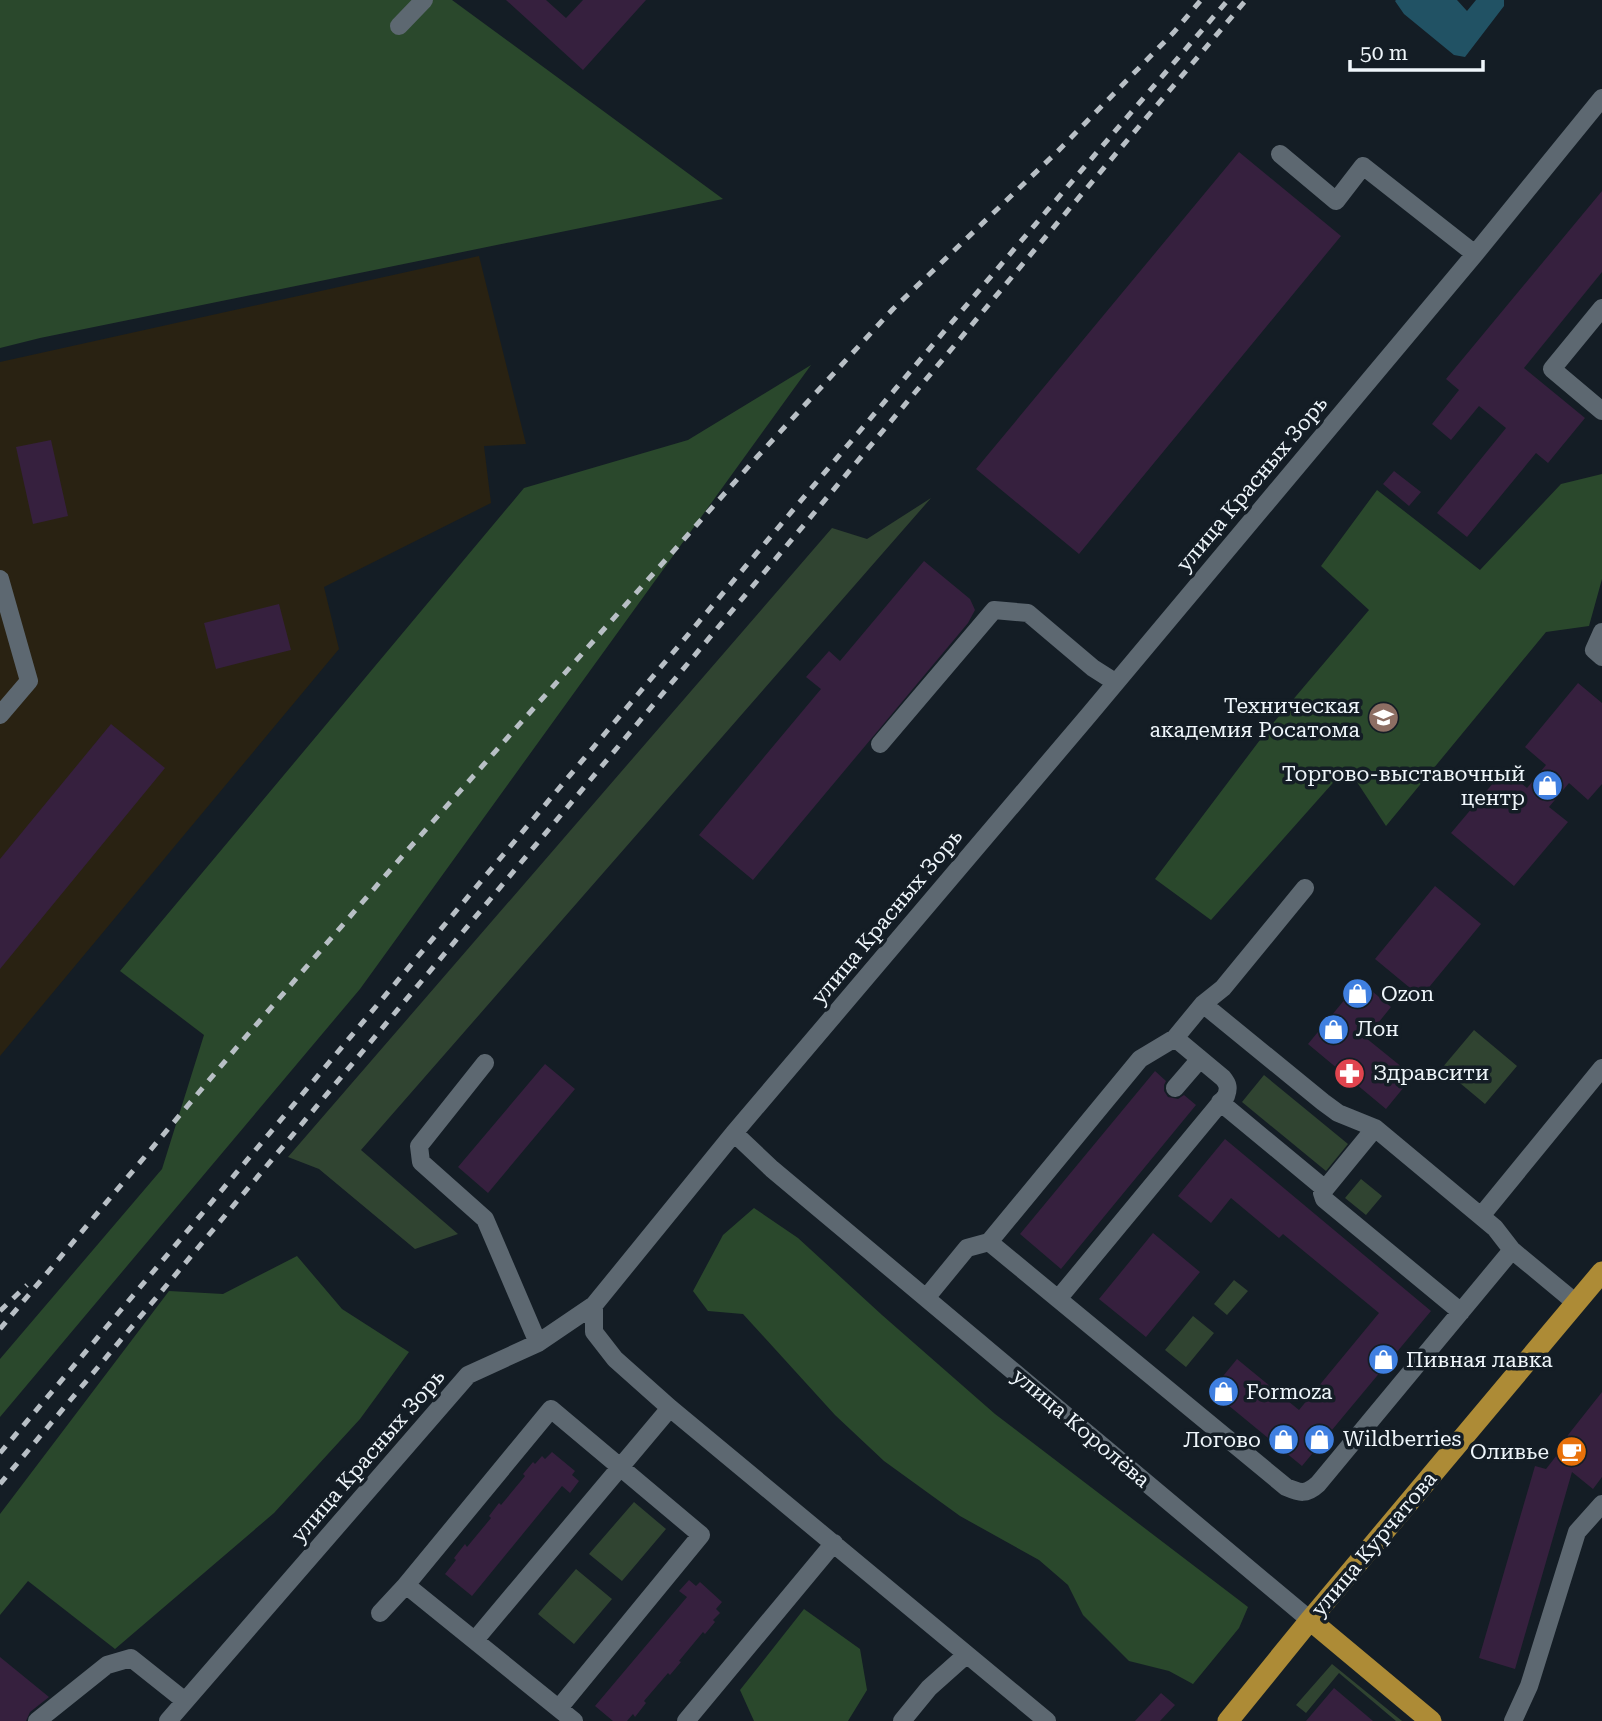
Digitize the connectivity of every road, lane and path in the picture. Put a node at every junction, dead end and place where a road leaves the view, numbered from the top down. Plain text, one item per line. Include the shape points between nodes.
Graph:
1 (424, 0) edge
2 (399, 26) dead end
3 (1602, 98) edge
4 (1280, 154) dead end
5 (1475, 254) junction
6 (1602, 308) edge
7 (1601, 409) edge
8 (0, 579) edge
9 (1602, 632) edge
10 (1602, 657) edge
11 (1115, 682) junction
12 (0, 715) edge
13 (880, 744) dead end
14 (1305, 888) dead end
15 (1203, 1004) junction
16 (1175, 1038) junction
17 (1200, 1059) junction
18 (485, 1063) dead end
19 (1602, 1068) edge
20 (1175, 1088) dead end
21 (1220, 1102) junction
22 (1375, 1128) junction
23 (734, 1133) junction
24 (1325, 1189) junction
25 (1481, 1216) junction
26 (989, 1241) junction
27 (1512, 1250) junction
28 (1602, 1272) edge
29 (926, 1298) junction
30 (1058, 1299) junction
31 (1576, 1303) junction
32 (594, 1305) junction
33 (1461, 1312) junction
34 (538, 1343) junction
35 (670, 1408) junction
36 (621, 1467) junction
37 (1602, 1504) edge
38 (834, 1543) junction
39 (406, 1585) junction
40 (380, 1613) dead end
41 (1310, 1620) junction
42 (475, 1640) junction
43 (966, 1655) junction
44 (185, 1701) junction
45 (559, 1708) junction
46 (37, 1721) edge
47 (169, 1721) edge
48 (574, 1721) edge
49 (686, 1721) edge
50 (902, 1721) edge
51 (1047, 1721) edge
52 (1228, 1721) edge
53 (1431, 1721) edge
54 (1513, 1721) edge

1 - 2 street
3 - 5 street, улица Красных Зорь
4 - 5 street via 1336,201 1363,166
5 - 11 street, улица Красных Зорь
6 - 7 street via 1552,369
8 - 12 street via 29,681
9 - 10 street via 1594,650
11 - 13 street via 1028,612 994,610
11 - 23 street, улица Красных Зорь
14 - 15 street via 1223,988
15 - 16 street
15 - 22 street via 1338,1113
16 - 17 street
16 - 26 street via 1140,1059
17 - 20 street
17 - 21 street via 1227,1084
18 - 34 street via 419,1146 421,1162 485,1219
19 - 25 street
21 - 24 street
21 - 30 street
22 - 24 street
22 - 25 street
23 - 29 street, улица Королёва
23 - 32 street, улица Красных Зорь
24 - 33 street via 1324,1199
25 - 27 street
26 - 29 street via 967,1248
26 - 30 street
27 - 31 street
27 - 33 street
28 - 31 main road, улица Курчатова
29 - 41 street, улица Королёва
30 - 33 street via 1286,1487 1299,1492 1318,1484
31 - 41 main road, улица Курчатова
32 - 34 street, улица Красных Зорь
32 - 35 street via 594,1332 615,1359
34 - 44 street, улица Красных Зорь via 468,1375
35 - 36 street
35 - 38 street
36 - 39 street via 551,1409
36 - 42 street
36 - 45 street via 701,1535
37 - 54 street via 1577,1532 1530,1686
38 - 43 street
38 - 49 street
39 - 40 street
39 - 42 street
41 - 52 main road, улица Курчатова
41 - 53 main road, улица Королёва
42 - 45 street
43 - 50 street via 929,1688
43 - 51 street
44 - 46 street via 131,1658 107,1665
44 - 47 street, улица Красных Зорь
45 - 48 street

